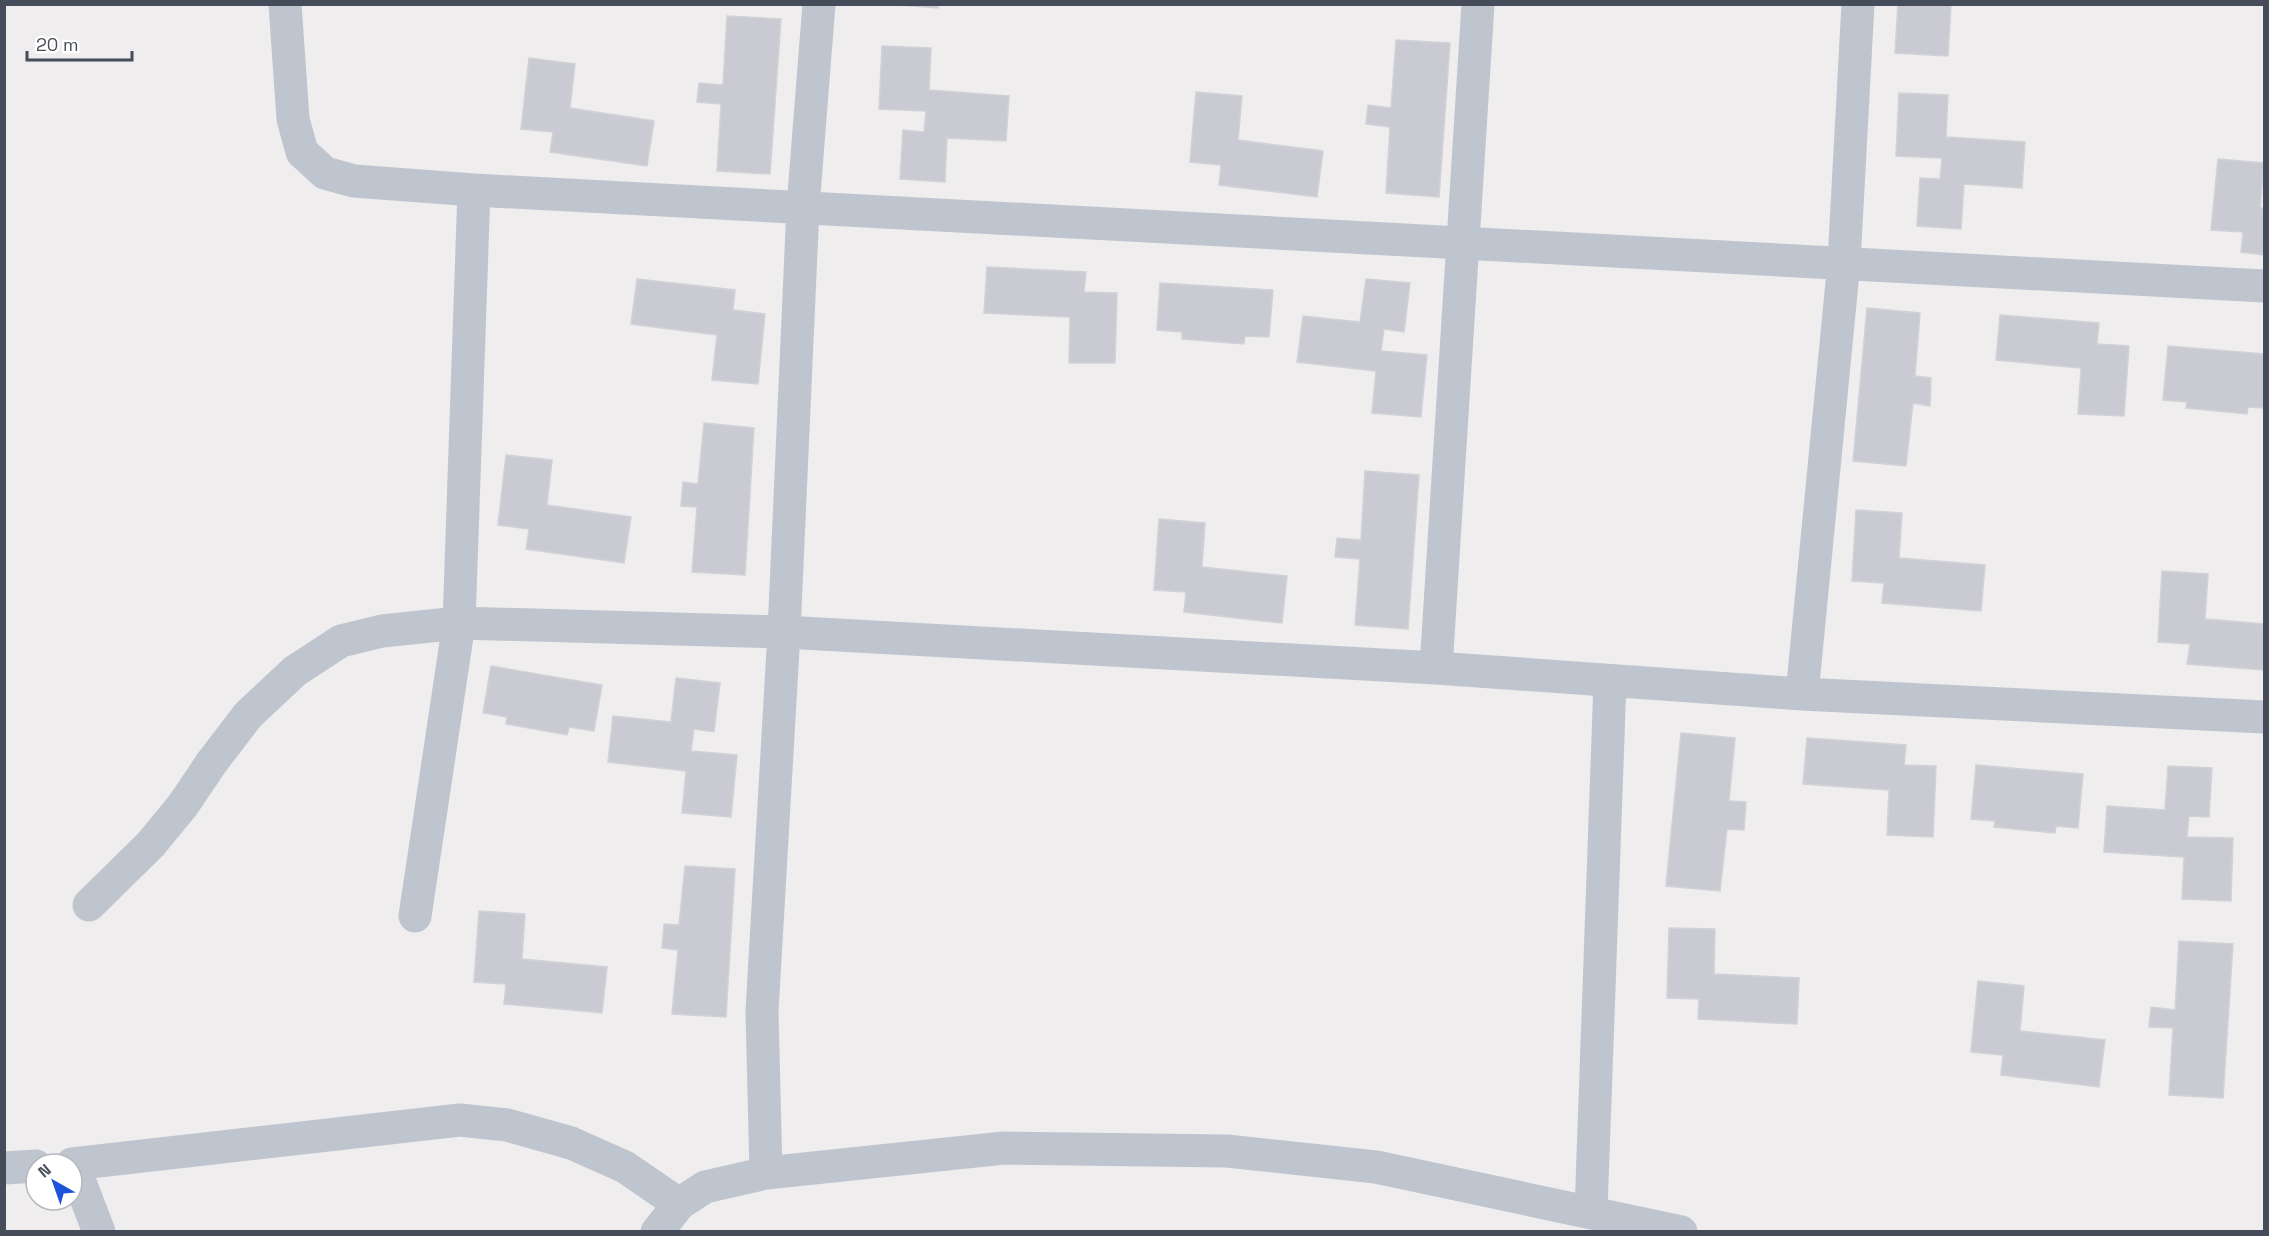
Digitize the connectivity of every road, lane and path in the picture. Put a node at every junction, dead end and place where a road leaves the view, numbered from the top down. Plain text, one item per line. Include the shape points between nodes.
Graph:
1 (285, 4) edge
2 (819, 4) edge
3 (1478, 4) edge
4 (1858, 4) edge
5 (474, 190) junction
6 (803, 207) junction
7 (1464, 242) junction
8 (1844, 262) junction
9 (2265, 286) edge
10 (459, 623) junction
11 (784, 632) junction
12 (1436, 668) junction
13 (1610, 681) junction
14 (1802, 694) junction
15 (2265, 717) edge
16 (89, 905) dead end
17 (415, 916) dead end
18 (84, 1163) edge
19 (24, 1167) edge
20 (4, 1168) edge
21 (766, 1173) junction
22 (84, 1193) edge
23 (679, 1204) junction
24 (1591, 1212) junction
25 (99, 1232) edge
26 (657, 1232) edge
27 (1681, 1232) edge

1 - 5 street via 293,119 302,152 325,173 354,181
2 - 6 street
3 - 7 street
4 - 8 street
5 - 6 street
5 - 10 street
6 - 7 street
6 - 11 street
7 - 8 street
7 - 12 street
8 - 9 street
8 - 14 street
10 - 11 street
10 - 16 street via 382,631 341,641 295,671 248,716 151,844
10 - 17 street
11 - 12 street
11 - 21 street via 762,1011
12 - 13 street
13 - 14 street
13 - 24 street
14 - 15 street
18 - 23 street via 460,1120 507,1125 571,1143 625,1167
19 - 20 street
21 - 23 street via 705,1187
21 - 24 street via 1004,1148 1227,1151 1376,1167
22 - 25 street
23 - 26 street
24 - 27 street

